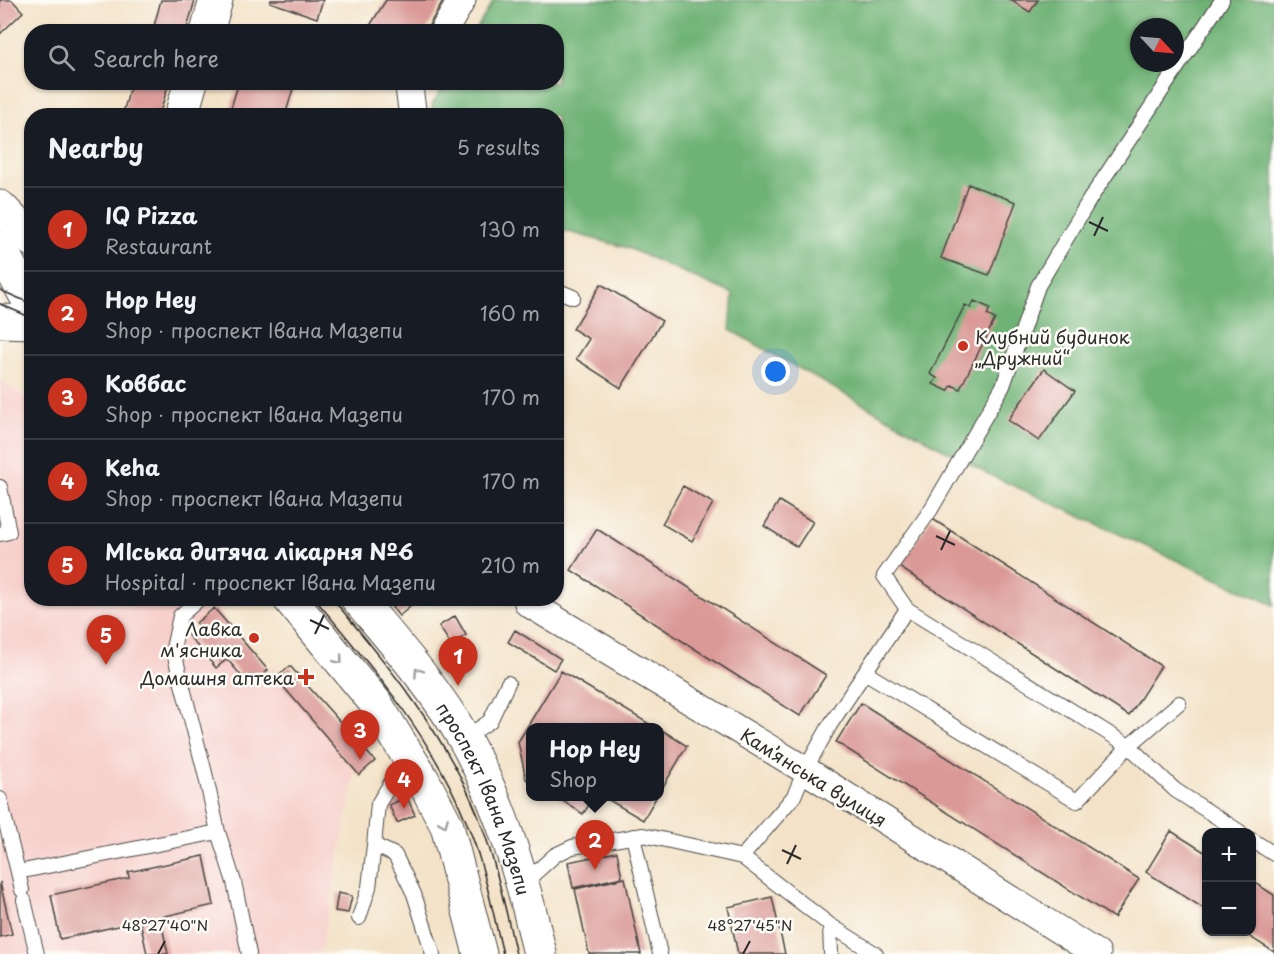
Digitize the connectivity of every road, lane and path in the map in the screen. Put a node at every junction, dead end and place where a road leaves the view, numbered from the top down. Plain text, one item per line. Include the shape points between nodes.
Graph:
1 (216, 0) edge
2 (462, 0) edge
3 (1222, 0) edge
4 (209, 24) edge
5 (448, 24) edge
6 (189, 90) edge
7 (410, 90) edge
8 (184, 108) edge
9 (412, 108) edge
10 (0, 207) edge
11 (24, 232) edge
12 (0, 248) edge
13 (24, 292) edge
14 (564, 293) edge
15 (573, 297) dead end
16 (0, 321) edge
17 (24, 322) edge
18 (0, 487) edge
19 (0, 534) edge
20 (191, 606) edge
21 (296, 606) edge
22 (364, 606) edge
23 (533, 606) edge
24 (907, 609) junction
25 (866, 673) junction
26 (508, 683) dead end
27 (1179, 703) dead end
28 (464, 739) junction
29 (1129, 746) junction
30 (408, 755) junction
31 (805, 770) junction
32 (0, 799) edge
33 (1234, 828) edge
34 (218, 832) junction
35 (633, 836) junction
36 (1256, 843) edge
37 (374, 845) junction
38 (1274, 854) edge
39 (742, 857) junction
40 (18, 872) junction
41 (524, 883) junction
42 (359, 918) dead end
43 (830, 925) junction
44 (37, 954) edge
45 (249, 954) edge
46 (433, 954) edge
47 (480, 954) edge
48 (540, 954) edge
49 (660, 954) edge
50 (831, 954) edge
51 (876, 954) edge
52 (1097, 954) edge

1 - 4 main road
2 - 5 street
3 - 24 lane via 1090,199 1038,286 1004,386 930,511 884,576
6 - 8 main road
7 - 9 street
10 - 11 main road
12 - 13 main road
14 - 15 lane
16 - 17 main road
18 - 19 lane via 9,532
20 - 34 lane via 180,616 173,649
21 -> 30 main road via 374,701
28 -> 22 main road, проспект Івана Мазепи via 414,665
23 - 31 street, Камʼянська вулиця
24 - 25 lane
24 - 29 lane
25 - 29 lane via 1077,801
25 - 31 lane
26 - 28 lane via 490,721
27 - 29 lane
28 - 41 main road, проспект Івана Мазепи via 505,827
29 - 33 lane via 1176,790
30 - 37 lane via 378,804
30 -> 47 main road via 447,826
31 - 39 lane via 794,796
31 - 52 street, Камʼянська вулиця
32 - 40 lane
34 - 40 lane
34 - 45 lane via 234,882
35 - 39 lane
35 - 41 lane via 572,847 555,855
35 - 49 lane
36 - 38 lane
37 - 42 lane via 369,887
37 - 46 lane via 395,855 414,894
39 - 43 lane
40 - 44 lane
41 - 48 main road, проспект Івана Мазепи
43 - 50 lane
43 - 51 lane

